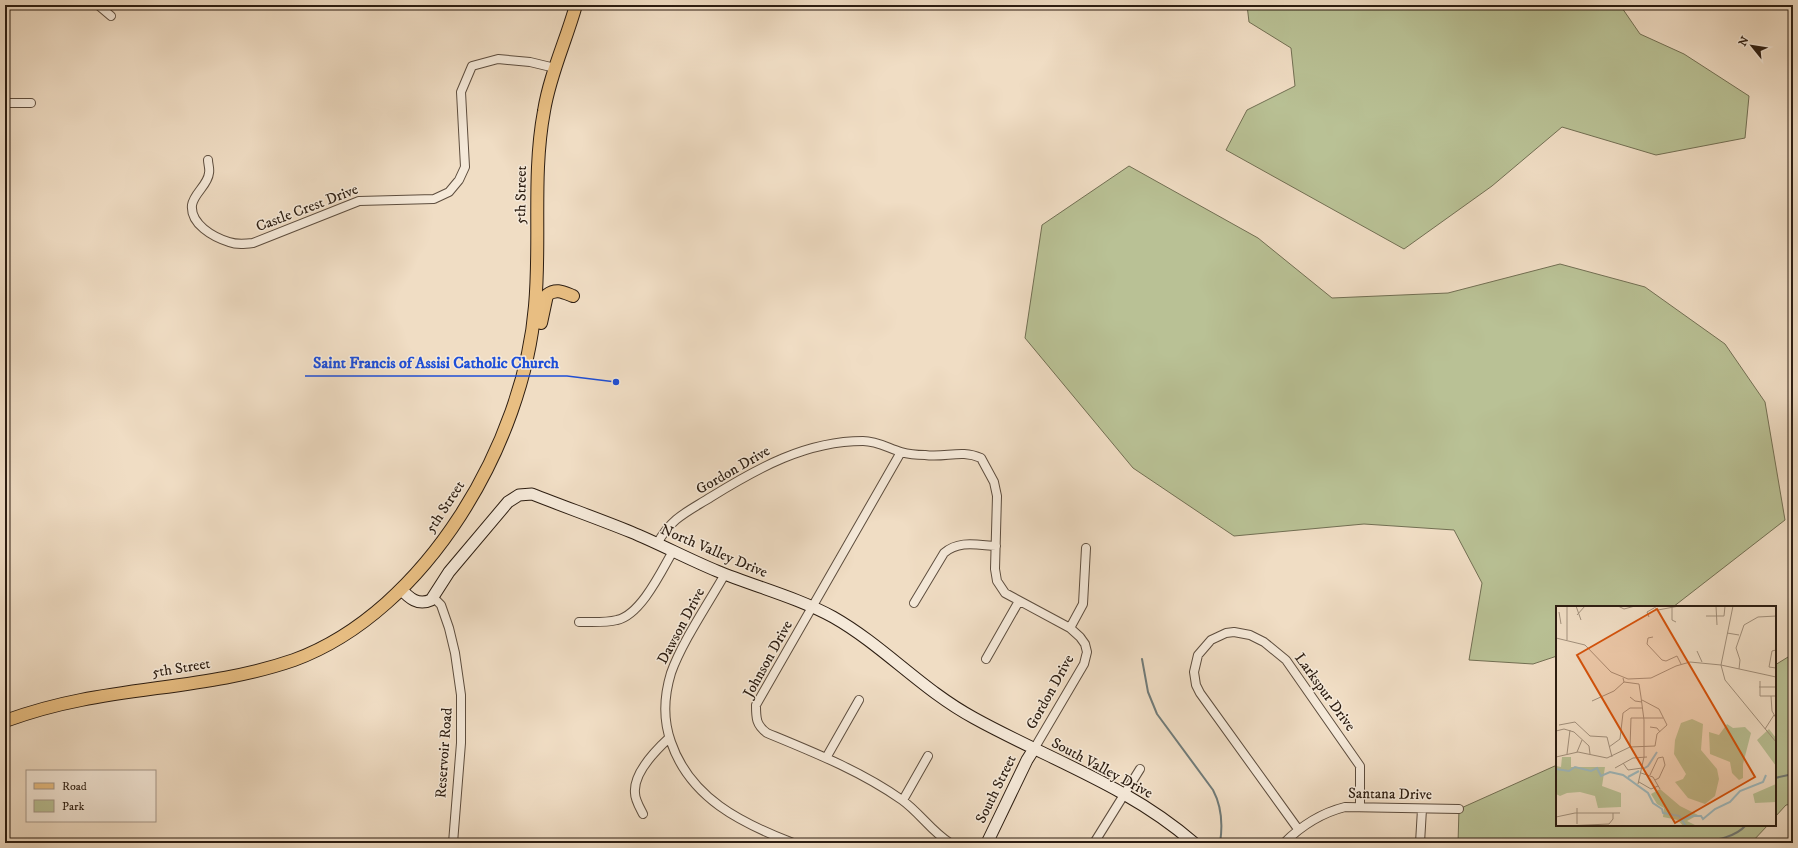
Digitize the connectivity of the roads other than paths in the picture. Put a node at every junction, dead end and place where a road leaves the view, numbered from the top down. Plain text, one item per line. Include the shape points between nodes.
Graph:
1 (98, 5) edge
2 (576, 5) edge
3 (581, 5) edge
4 (111, 16) dead end
5 (572, 17) junction
6 (555, 68) junction
7 (5, 103) edge
8 (31, 103) dead end
9 (208, 160) dead end
10 (572, 296) dead end
11 (528, 354) junction
12 (900, 452) junction
13 (657, 544) junction
14 (996, 546) junction
15 (1086, 548) dead end
16 (673, 551) junction
17 (725, 574) junction
18 (400, 589) junction
19 (434, 598) junction
20 (1019, 601) junction
21 (914, 603) dead end
22 (813, 607) junction
23 (580, 622) dead end
24 (1070, 628) junction
25 (986, 659) dead end
26 (859, 700) dead end
27 (5, 721) edge
28 (669, 738) junction
29 (1034, 749) junction
30 (928, 756) dead end
31 (826, 758) junction
32 (1140, 769) dead end
33 (1124, 793) junction
34 (903, 800) junction
35 (1360, 806) junction
36 (1422, 809) junction
37 (1459, 810) dead end
38 (643, 814) dead end
39 (1298, 830) junction
40 (452, 843) edge
41 (793, 843) edge
42 (950, 843) edge
43 (987, 843) edge
44 (1094, 843) edge
45 (1194, 843) edge
46 (1284, 843) edge
47 (1420, 843) edge

1 - 4 street
2 - 5 main road, 5th Street
3 - 5 main road, 5th Street
5 - 6 main road, 5th Street
6 - 9 street, Castle Crest Drive via 530,62 498,59 472,66 461,92 465,158 463,174 449,192 434,199 359,201 253,244 240,244 209,233 197,221 193,212 192,204 210,173
6 - 11 main road, 5th Street via 544,110 539,150 536,300
7 - 8 street
10 - 11 main road via 559,291 547,294 540,328
11 - 18 main road, 5th Street via 509,417 473,496 444,540
12 - 13 street, Gordon Drive via 881,444 857,442 816,447 778,459 676,519 665,529
12 - 14 street, Gordon Drive via 927,456 962,453 981,458 994,482 997,496
12 - 22 street, Johnson Drive
13 - 16 street, North Valley Drive
13 - 19 street, North Valley Drive via 532,494 519,495 504,507 450,572
14 - 20 street, Gordon Drive via 997,581 1005,593
14 - 21 street via 962,544 951,547 944,553
15 - 24 street via 1083,604
16 - 17 street, North Valley Drive
16 - 23 street via 651,590 637,608 618,620
17 - 22 street, North Valley Drive
17 - 28 street, Dawson Drive via 681,650 671,675 666,711
18 - 19 street via 418,602 428,602
18 - 27 main road, 5th Street via 348,631 320,648 294,659 245,674 74,701
19 - 40 street, Reservoir Road via 441,605 449,628 461,695 462,733
20 - 24 street, Gordon Drive
20 - 25 street
22 - 29 street, North Valley Drive via 854,630 951,705
22 - 31 street, Johnson Drive via 756,705 756,718 759,727 767,733
24 - 29 street, Gordon Drive via 1085,644 1087,652 1084,664
26 - 31 street
28 - 38 street via 646,763 636,781 634,794
28 - 41 street, Dawson Drive via 683,770 709,799 767,832
29 - 33 street, South Valley Drive
29 - 43 street, South Street
30 - 34 street
31 - 34 street, Johnson Drive
32 - 33 street
33 - 44 street
33 - 45 street, South Valley Drive
34 - 42 street, Johnson Drive
35 - 36 street, Santana Drive
35 - 39 street, Santana Drive via 1329,811
35 - 39 street, Larkspur Drive via 1360,766 1286,660 1256,638 1234,632 1218,636 1198,655 1194,672 1196,685
36 - 37 street, Santana Drive
36 - 47 street
39 - 46 street, Santana Drive

